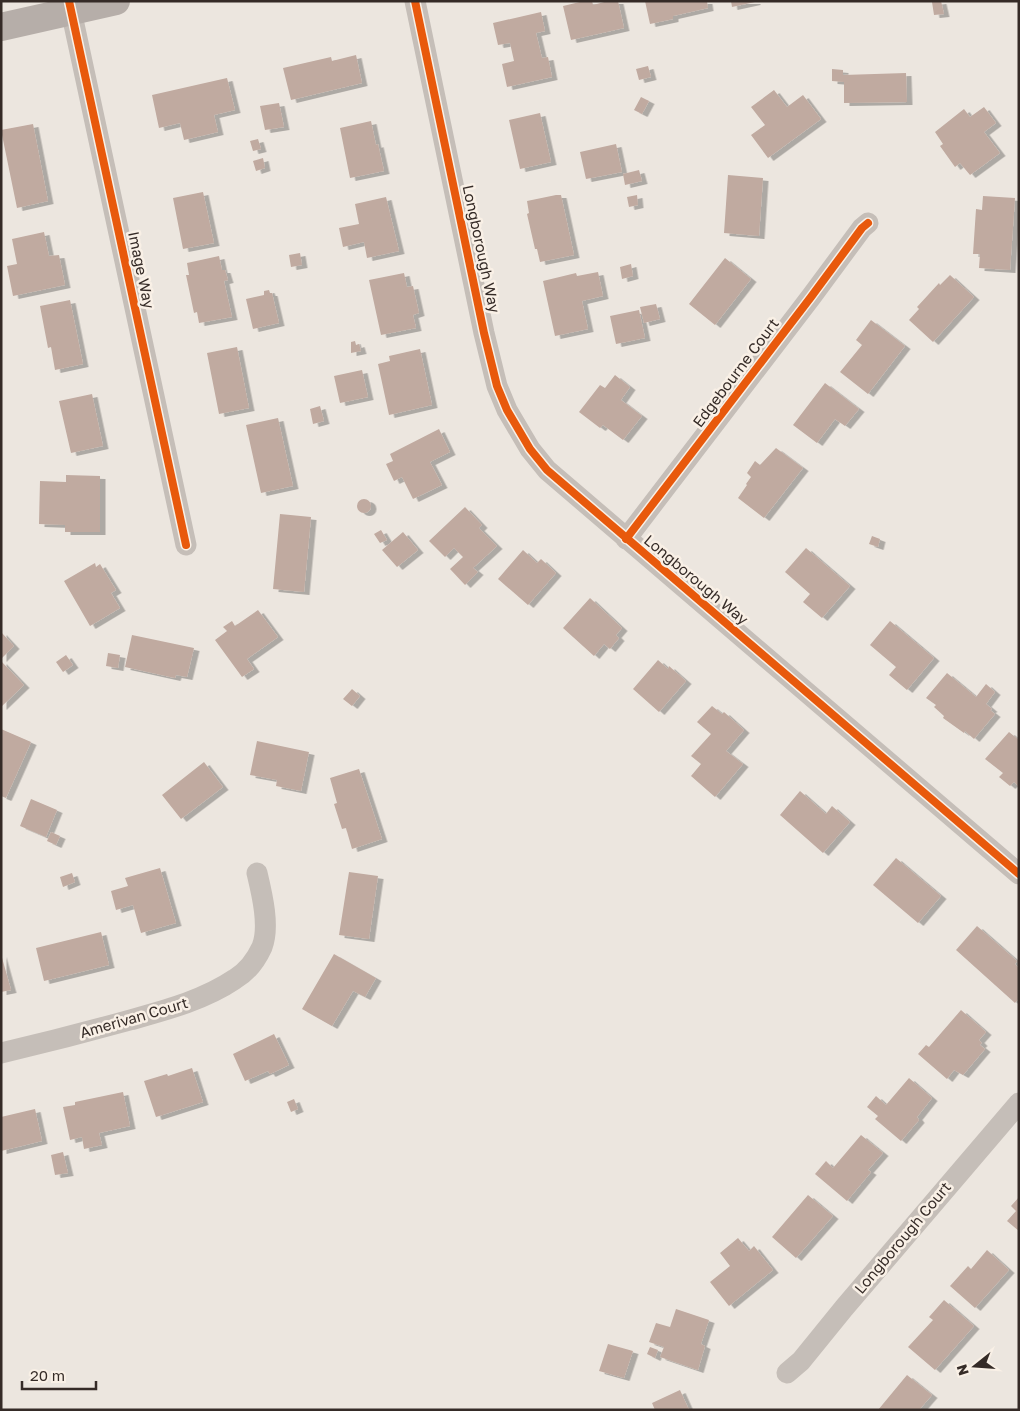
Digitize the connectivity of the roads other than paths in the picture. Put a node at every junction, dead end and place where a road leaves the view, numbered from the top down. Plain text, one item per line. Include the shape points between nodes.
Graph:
1 (116, 1) edge
2 (415, 1) edge
3 (70, 6) edge
4 (1, 27) edge
5 (868, 223) dead end
6 (626, 539) junction
7 (186, 545) dead end
8 (257, 873) dead end
9 (1019, 874) edge
10 (1, 1053) edge
11 (1019, 1103) edge
12 (787, 1373) dead end

1 - 3 street
2 - 6 street, Longborough Way via 484,333 500,394 519,433 546,470
3 - 4 street
3 - 7 street, Image Way
5 - 6 street, Edgebourne Court
6 - 9 street, Longborough Way
8 - 10 street, Amerivan Court via 265,908 262,948 249,968 237,978 177,1007
11 - 12 street, Longborough Court via 801,1362

